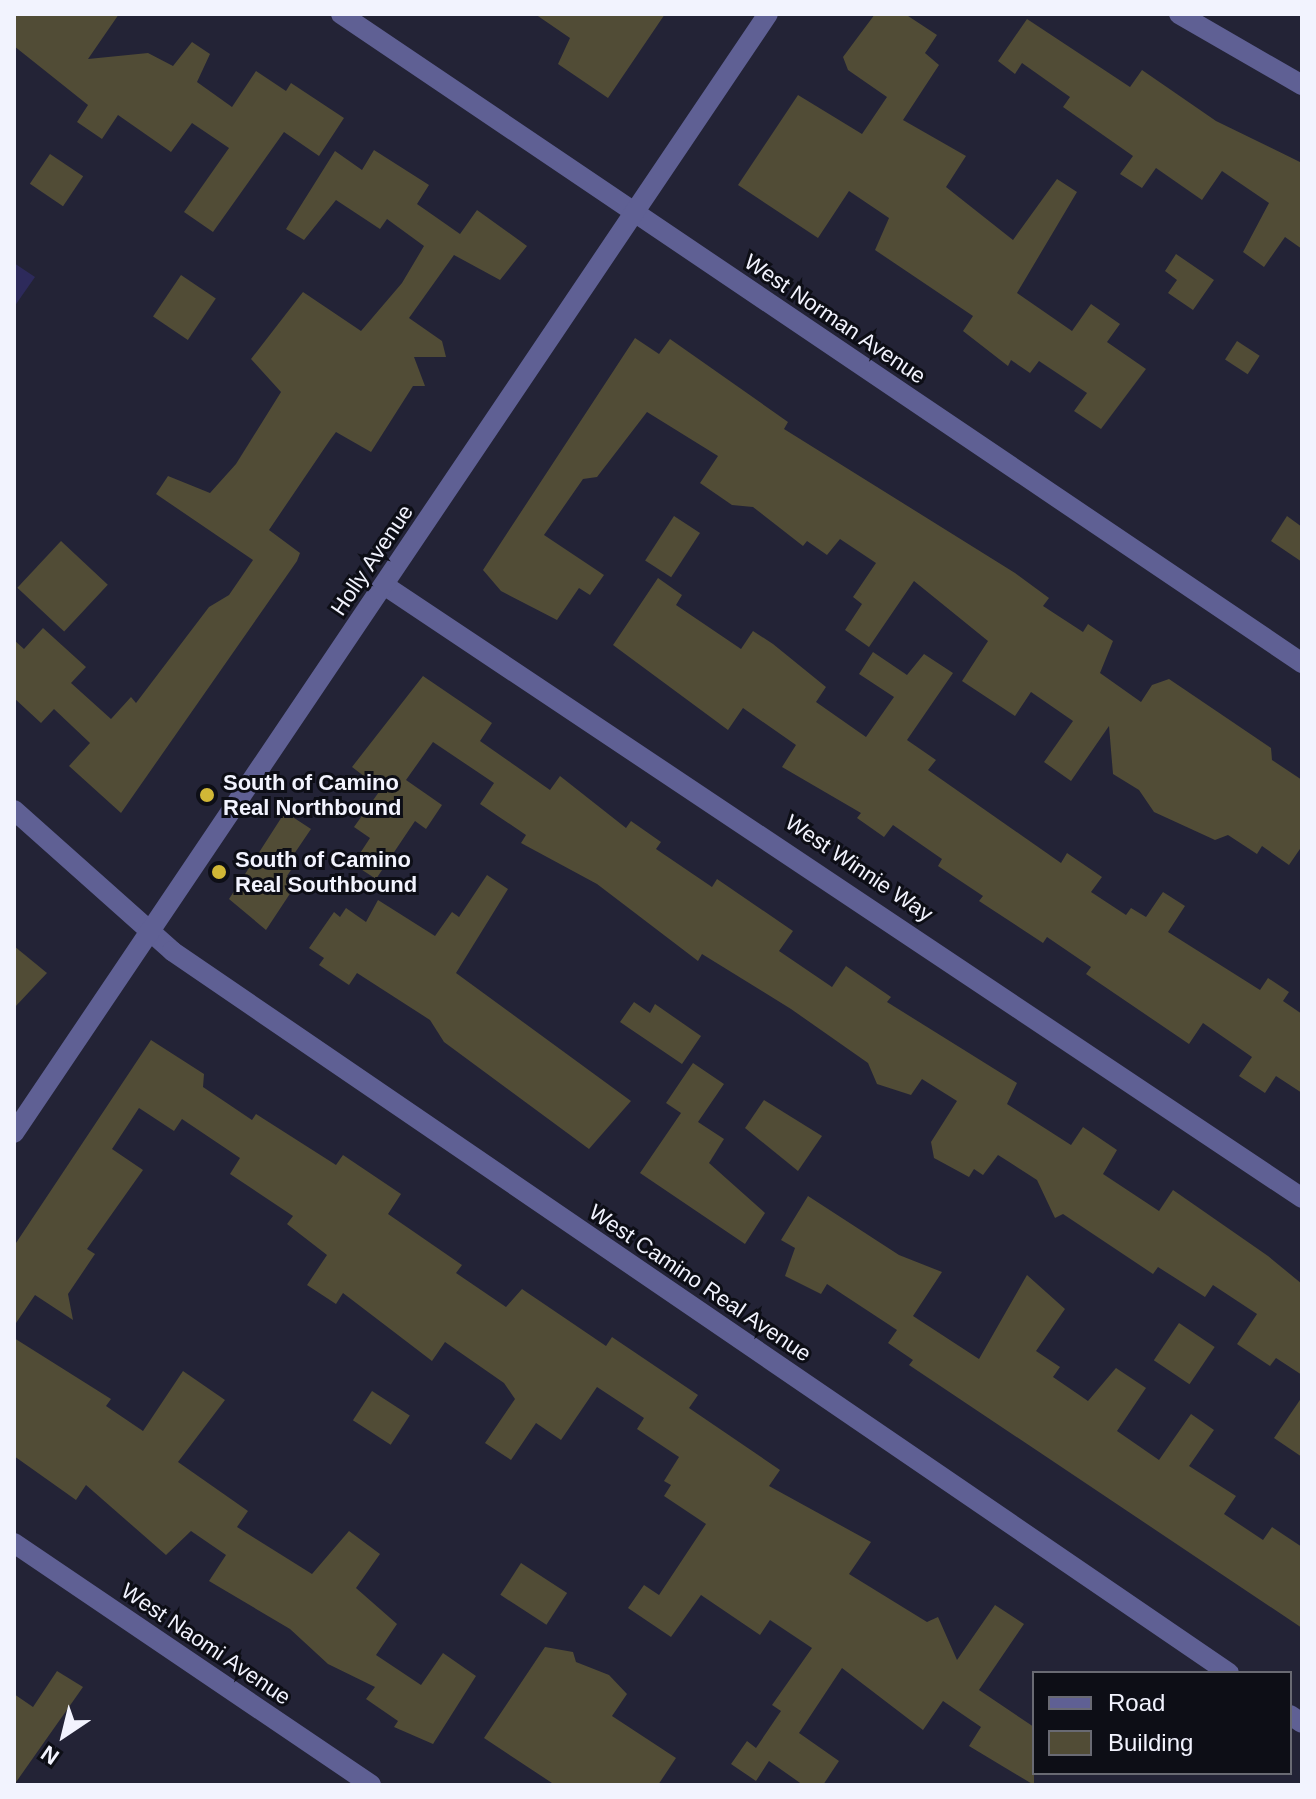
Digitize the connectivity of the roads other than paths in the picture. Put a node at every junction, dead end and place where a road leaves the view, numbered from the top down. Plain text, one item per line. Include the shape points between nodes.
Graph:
1 (341, 14) edge
2 (768, 14) edge
3 (1179, 14) edge
4 (1302, 85) edge
5 (635, 213) junction
6 (384, 585) junction
7 (1302, 663) edge
8 (14, 810) edge
9 (146, 931) junction
10 (14, 1133) edge
11 (1302, 1198) edge
12 (14, 1543) edge
13 (1226, 1671) edge
14 (371, 1785) edge

1 - 5 street, West Norman Avenue
2 - 5 street, Holly Avenue
3 - 4 street
5 - 6 street, Holly Avenue
5 - 7 street, West Norman Avenue
6 - 9 street, Holly Avenue
6 - 11 street, West Winnie Way via 550,699 654,758
8 - 9 street, West Camino Real Avenue
9 - 10 street, Holly Avenue
9 - 13 street, West Camino Real Avenue
12 - 14 street, West Naomi Avenue

